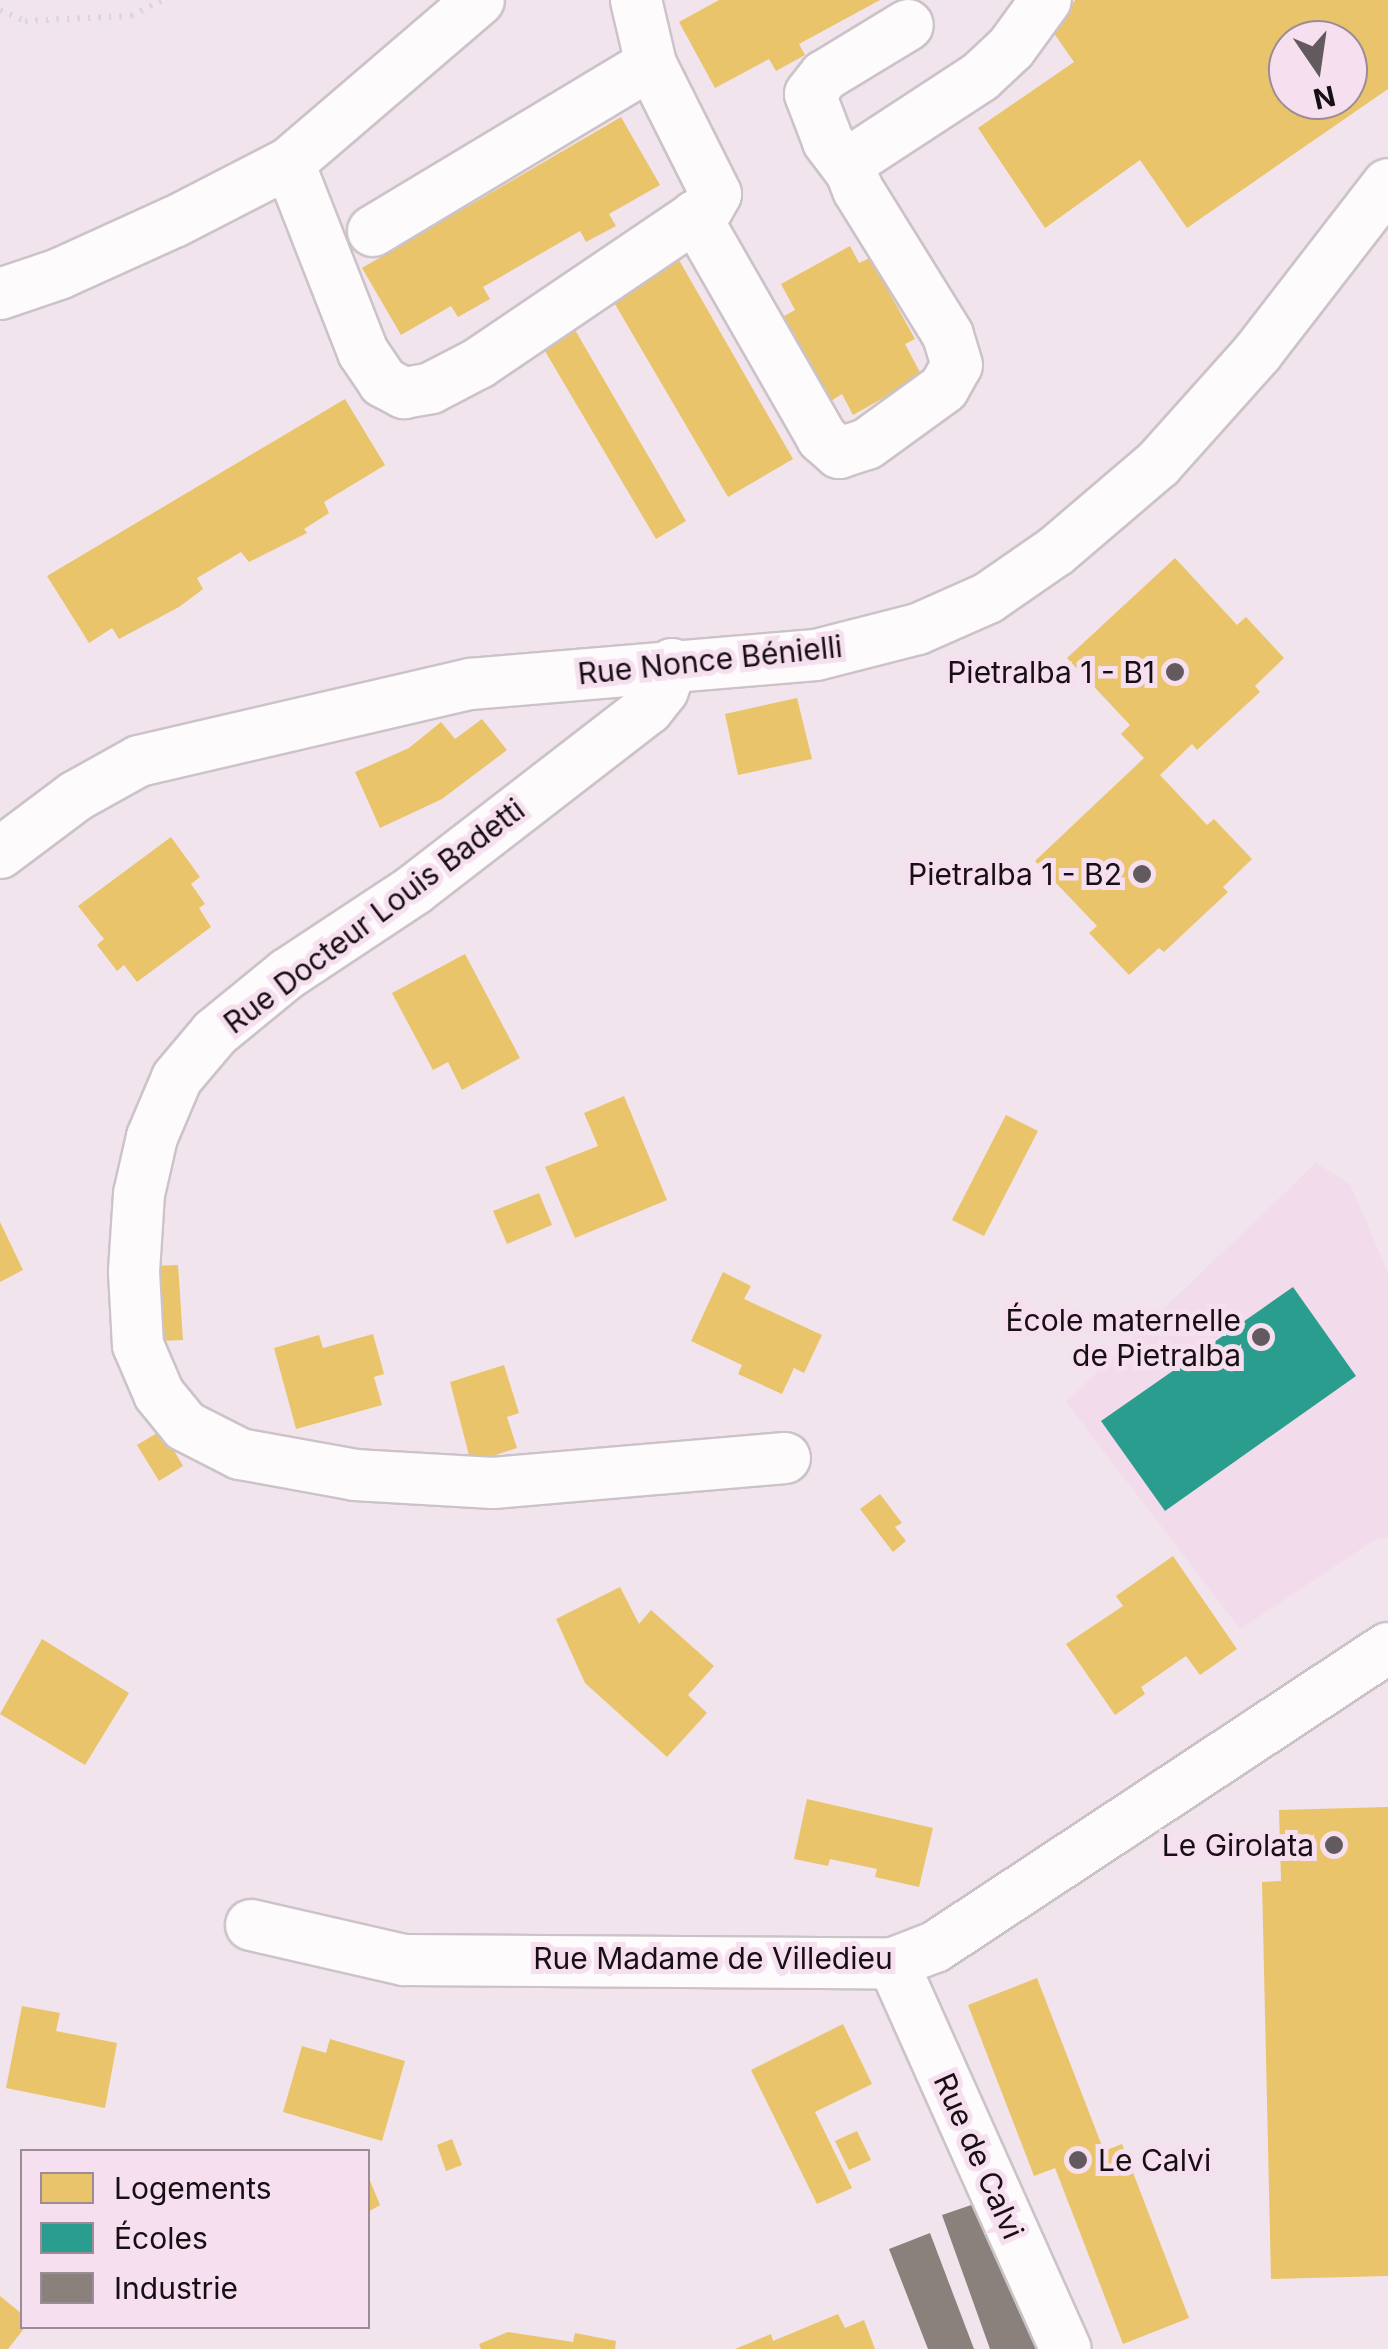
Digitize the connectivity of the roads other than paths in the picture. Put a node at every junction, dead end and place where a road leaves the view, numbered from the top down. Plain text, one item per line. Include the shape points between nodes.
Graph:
1 (478, 0) edge
2 (636, 0) edge
3 (1046, 0) edge
4 (908, 25) dead end
5 (650, 64) junction
6 (289, 163) junction
7 (851, 172) junction
8 (1388, 184) edge
9 (695, 216) junction
10 (374, 230) dead end
11 (0, 294) edge
12 (672, 664) junction
13 (0, 853) edge
14 (786, 1458) dead end
15 (1388, 1648) edge
16 (251, 1925) dead end
17 (893, 1963) junction
18 (1066, 2349) edge

1 - 6 street
2 - 5 street
3 - 7 street via 980,77 872,144
4 - 7 street via 824,76 810,94 828,141
5 - 9 street via 716,194
5 - 10 street
6 - 9 street via 363,352 383,382 404,393 431,388 479,363
6 - 11 street via 176,221
7 - 9 street via 948,335 957,365 944,388 866,444 839,453 822,438
8 - 12 street, Rue Nonce Bénielli via 1258,352 1158,464 1056,551 988,598 918,630 816,655
12 - 13 street, Rue Nonce Bénielli via 470,684 140,762 76,796
12 - 14 street, Rue Docteur Louis Badetti via 648,709 414,890 287,974 215,1033 178,1078 152,1136 139,1194 138,1345 159,1394 185,1426 240,1454 354,1475 493,1483
15 - 17 street, Rue Madame de Villedieu via 935,1947
16 - 17 street, Rue Madame de Villedieu via 404,1960
17 - 18 street, Rue de Calvi

